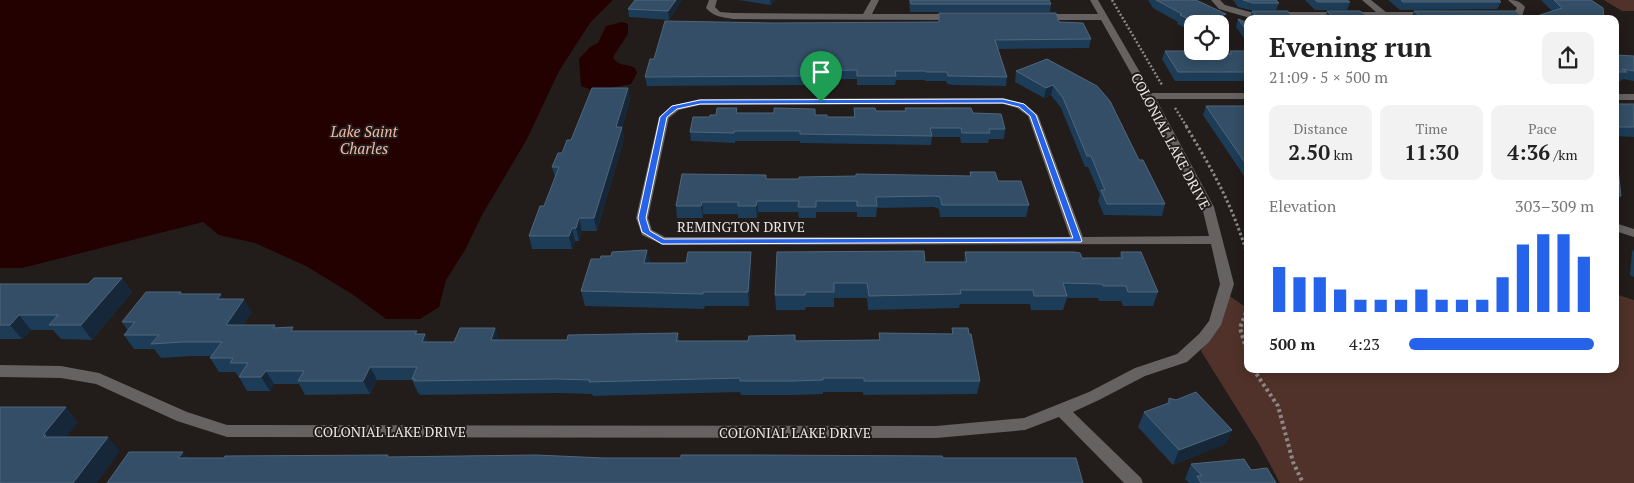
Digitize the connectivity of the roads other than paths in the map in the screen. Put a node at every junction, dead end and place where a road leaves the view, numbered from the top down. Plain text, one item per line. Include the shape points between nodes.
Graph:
1 (713, 0) edge
2 (875, 0) edge
3 (1094, 0) edge
4 (1215, 0) edge
5 (1366, 0) edge
6 (1512, 0) edge
7 (1490, 14) edge
8 (1384, 15) junction
9 (1442, 15) edge
10 (866, 17) junction
11 (965, 17) edge
12 (1034, 17) edge
13 (1104, 17) junction
14 (1149, 96) junction
15 (1244, 96) edge
16 (1619, 97) edge
17 (1634, 97) edge
18 (1619, 228) edge
19 (1634, 233) edge
20 (1217, 240) junction
21 (1078, 241) junction
22 (2, 373) edge
23 (1061, 410) junction
24 (1134, 483) edge

1 - 10 street via 710,8 718,14 733,16
2 - 10 street
3 - 13 street, COLONIAL LAKE DRIVE
4 - 8 street via 1222,7 1250,15
5 - 8 street
6 - 7 street via 1521,7 1519,14
8 - 9 street
10 - 11 street
12 - 13 street
13 - 14 street, COLONIAL LAKE DRIVE
14 - 15 street
14 - 20 street, COLONIAL LAKE DRIVE via 1208,207
16 - 17 street
18 - 19 street
20 - 21 street, REMINGTON DRIVE
20 - 23 street, COLONIAL LAKE DRIVE via 1227,284 1216,322 1204,338 1182,358 1140,372
21 - 21 street, REMINGTON DRIVE via 662,241 646,232 642,218 664,117 675,108 700,102 1003,101 1021,106 1033,115
22 - 23 street, COLONIAL LAKE DRIVE via 61,372 99,380 182,418 227,431 936,432 1025,424
23 - 24 street

